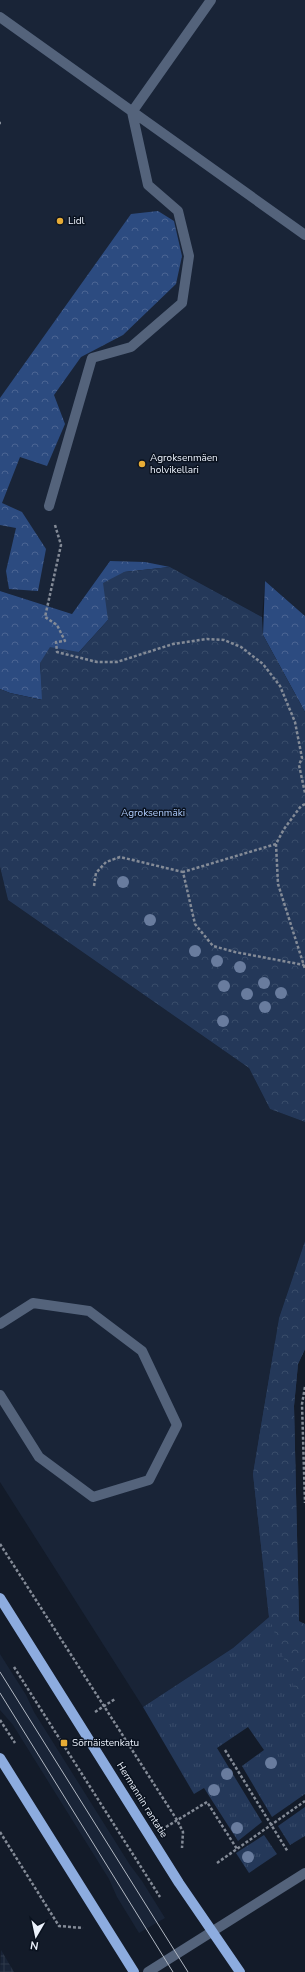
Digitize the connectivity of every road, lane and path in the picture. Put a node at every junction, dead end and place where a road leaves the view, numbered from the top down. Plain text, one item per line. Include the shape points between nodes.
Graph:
1 (211, 0) edge
2 (0, 17) edge
3 (132, 112) junction
4 (305, 235) edge
5 (49, 506) joint
6 (305, 793) edge
7 (305, 804) edge
8 (276, 844) junction
9 (182, 872) junction
10 (94, 886) dead end
11 (304, 965) junction
12 (305, 969) edge
13 (0, 1324) edge
14 (305, 1388) edge
15 (0, 1395) edge
16 (302, 1404) junction
17 (305, 1410) edge
18 (305, 1503) edge
19 (0, 1544) edge
20 (0, 1598) edge
21 (14, 1667) dead end
22 (225, 1750) dead end
23 (0, 1758) edge
24 (305, 1801) edge
25 (177, 1820) junction
26 (270, 1825) junction
27 (0, 1832) edge
28 (237, 1849) junction
29 (288, 1852) dead end
30 (217, 1863) dead end
31 (305, 1873) edge
32 (179, 1882) junction
33 (160, 1897) dead end
34 (108, 1930) junction
35 (213, 1931) junction
36 (134, 1972) edge
37 (148, 1972) edge
38 (240, 1972) edge

1 - 3 street
2 - 3 street
3 - 4 street
3 - 5 street via 148,185 178,211 190,256 182,303 131,347 92,358
5 - 6 path via 61,545 45,617 57,625 65,641 56,642 57,652 97,662 117,662 173,644 207,639 224,640 241,647 263,664 280,686 296,722 302,758 299,765
7 - 8 path via 284,829
8 - 9 path
8 - 11 path via 278,884
9 - 10 path via 120,857 106,862 96,874
9 - 11 path via 195,924 213,946
11 - 12 path
13 - 15 street via 33,1303 89,1311 142,1352 177,1425 149,1480 93,1497 39,1457
14 - 16 path
16 - 17 path
16 - 18 path
19 - 25 path
20 - 32 main road, Hermannin rantatie
21 - 33 path
22 - 26 path
23 - 34 main road
24 - 26 path
25 - 28 path via 207,1802
25 - 32 path via 183,1832
26 - 28 path
26 - 29 path
27 - 34 path via 59,1926
28 - 30 path
31 - 35 street
32 - 35 main road, Hermannin rantatie
34 - 36 main road
35 - 37 street
35 - 38 main road, Hermannin rantatie

